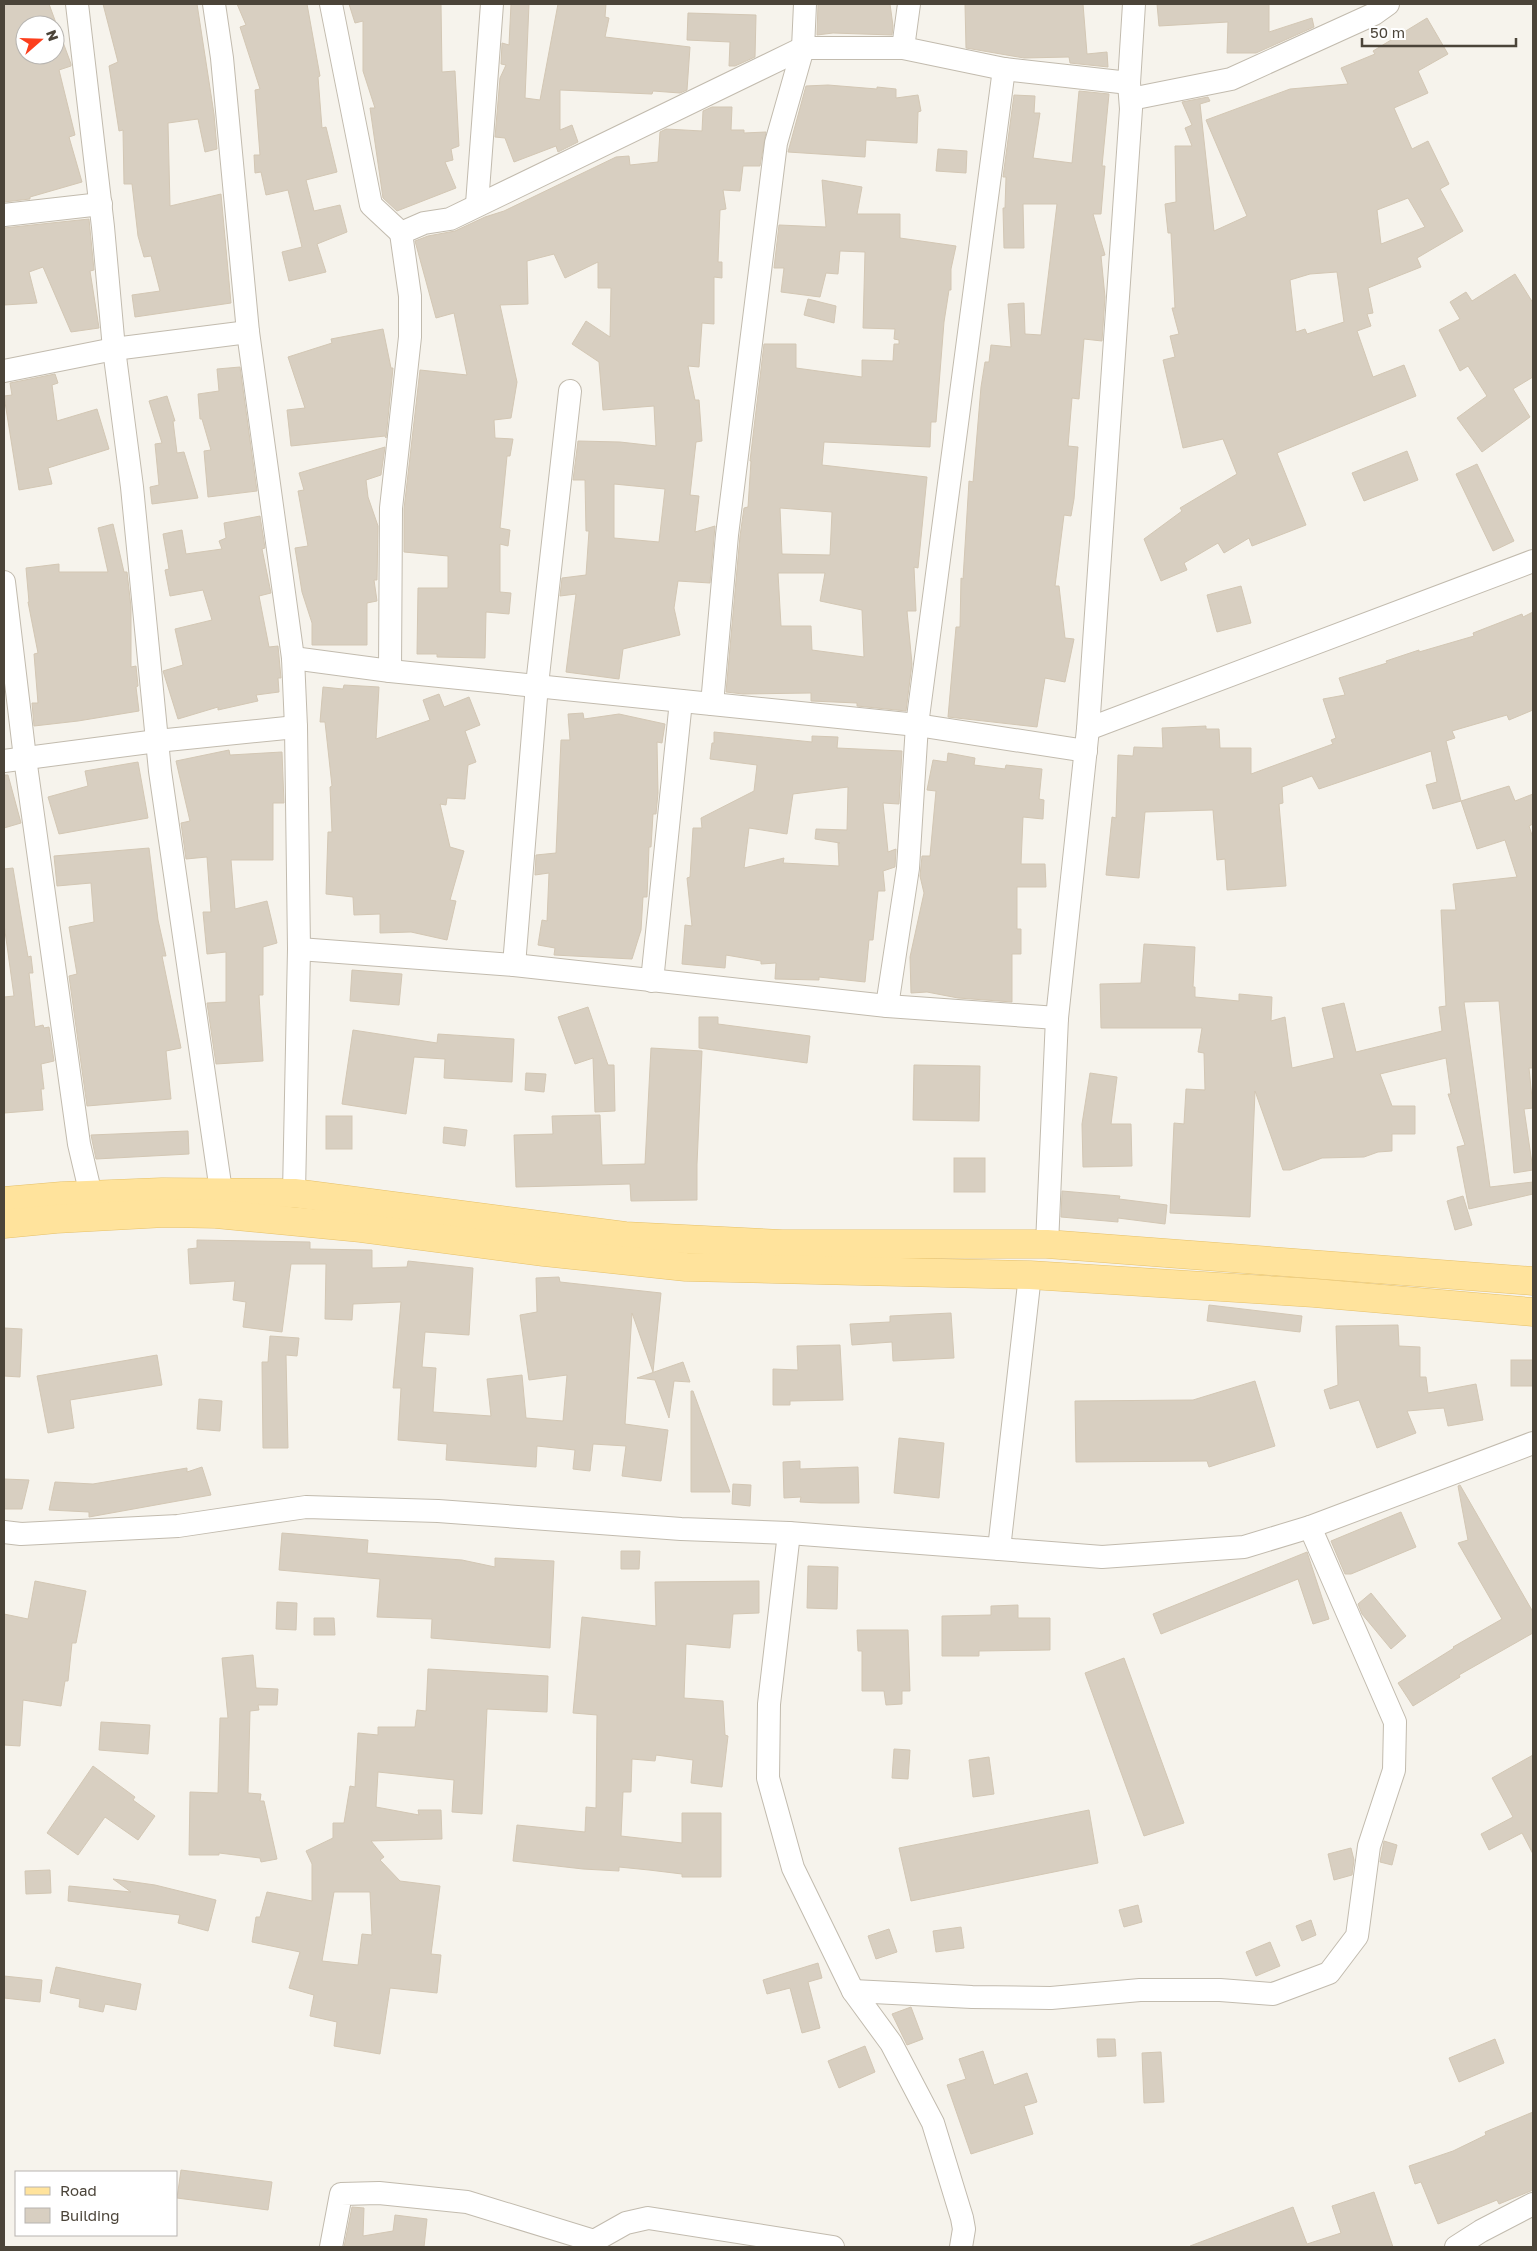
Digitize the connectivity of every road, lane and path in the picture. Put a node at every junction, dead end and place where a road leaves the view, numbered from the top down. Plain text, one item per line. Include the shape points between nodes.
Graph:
1 (77, 4) edge
2 (214, 4) edge
3 (331, 4) edge
4 (492, 4) edge
5 (805, 4) edge
6 (909, 4) edge
7 (1134, 4) edge
8 (1388, 4) edge
9 (803, 48) junction
10 (903, 48) junction
11 (1004, 69) junction
12 (1130, 91) junction
13 (101, 204) junction
14 (477, 204) junction
15 (4, 215) edge
16 (401, 233) junction
17 (248, 332) junction
18 (114, 349) junction
19 (4, 371) edge
20 (570, 391) dead end
21 (1532, 562) edge
22 (4, 582) edge
23 (293, 658) junction
24 (390, 671) junction
25 (537, 685) junction
26 (682, 701) junction
27 (712, 704) junction
28 (917, 725) junction
29 (296, 727) junction
30 (157, 740) junction
31 (1087, 740) junction
32 (14, 759) edge
33 (299, 949) junction
34 (514, 965) junction
35 (652, 981) junction
36 (887, 1006) junction
37 (1057, 1018) junction
38 (221, 1191) junction
39 (294, 1193) junction
40 (91, 1195) junction
41 (4, 1201) edge
42 (523, 1221) junction
43 (4, 1224) edge
44 (1047, 1244) junction
45 (517, 1248) junction
46 (1030, 1275) junction
47 (1533, 1281) edge
48 (1533, 1312) edge
49 (1533, 1443) edge
50 (1310, 1527) junction
51 (4, 1532) edge
52 (789, 1533) junction
53 (999, 1549) junction
54 (853, 1991) junction
55 (1533, 2204) edge
56 (594, 2244) edge
57 (331, 2247) edge
58 (833, 2247) edge
59 (961, 2247) edge
60 (1456, 2247) edge

1 - 13 street
2 - 17 street
3 - 16 street via 371,205
4 - 14 street
5 - 9 street
6 - 10 street
7 - 12 street
8 - 12 street via 1374,14 1231,79
9 - 10 street
9 - 14 street
9 - 27 street via 776,143 727,535
10 - 11 street
11 - 12 street
11 - 28 street
12 - 31 street
13 - 15 street
13 - 18 street
14 - 16 street via 450,219 424,223
16 - 24 street via 410,296 410,337 391,508
17 - 18 street
17 - 23 street
18 - 19 street
18 - 30 street via 132,488
20 - 25 street
21 - 31 street
22 - 32 street
23 - 24 street
23 - 29 street
24 - 25 street
25 - 26 street
25 - 34 street
26 - 27 street
26 - 35 street
27 - 28 street
28 - 31 street
28 - 36 street via 908,868
29 - 30 street
29 - 33 street
30 - 32 street
30 - 38 street
31 - 37 street
32 - 40 street
33 - 34 street
33 - 39 street
34 - 35 street
35 - 36 street
36 - 37 street
37 - 44 street
38 - 39 main road
38 - 40 main road
39 - 42 main road
40 - 41 main road
42 - 44 main road via 625,1236 782,1244
42 - 45 main road
43 - 45 main road via 165,1213 216,1214
44 - 47 main road
45 - 46 main road via 686,1267
46 - 48 main road via 1314,1293
46 - 53 street
49 - 50 street
50 - 53 street via 1235,1548 1102,1556
50 - 54 street via 1395,1722 1394,1770 1369,1846 1357,1936 1329,1973 1273,1994 1140,1990 1051,1998 972,1998
51 - 52 street via 21,1534 178,1526 306,1507
52 - 53 street
52 - 54 street via 769,1704 768,1778 793,1868
54 - 59 street via 891,2043 933,2123 962,2218
55 - 60 street
56 - 57 street via 467,2202 380,2193 341,2194
56 - 58 street via 626,2223 648,2218

